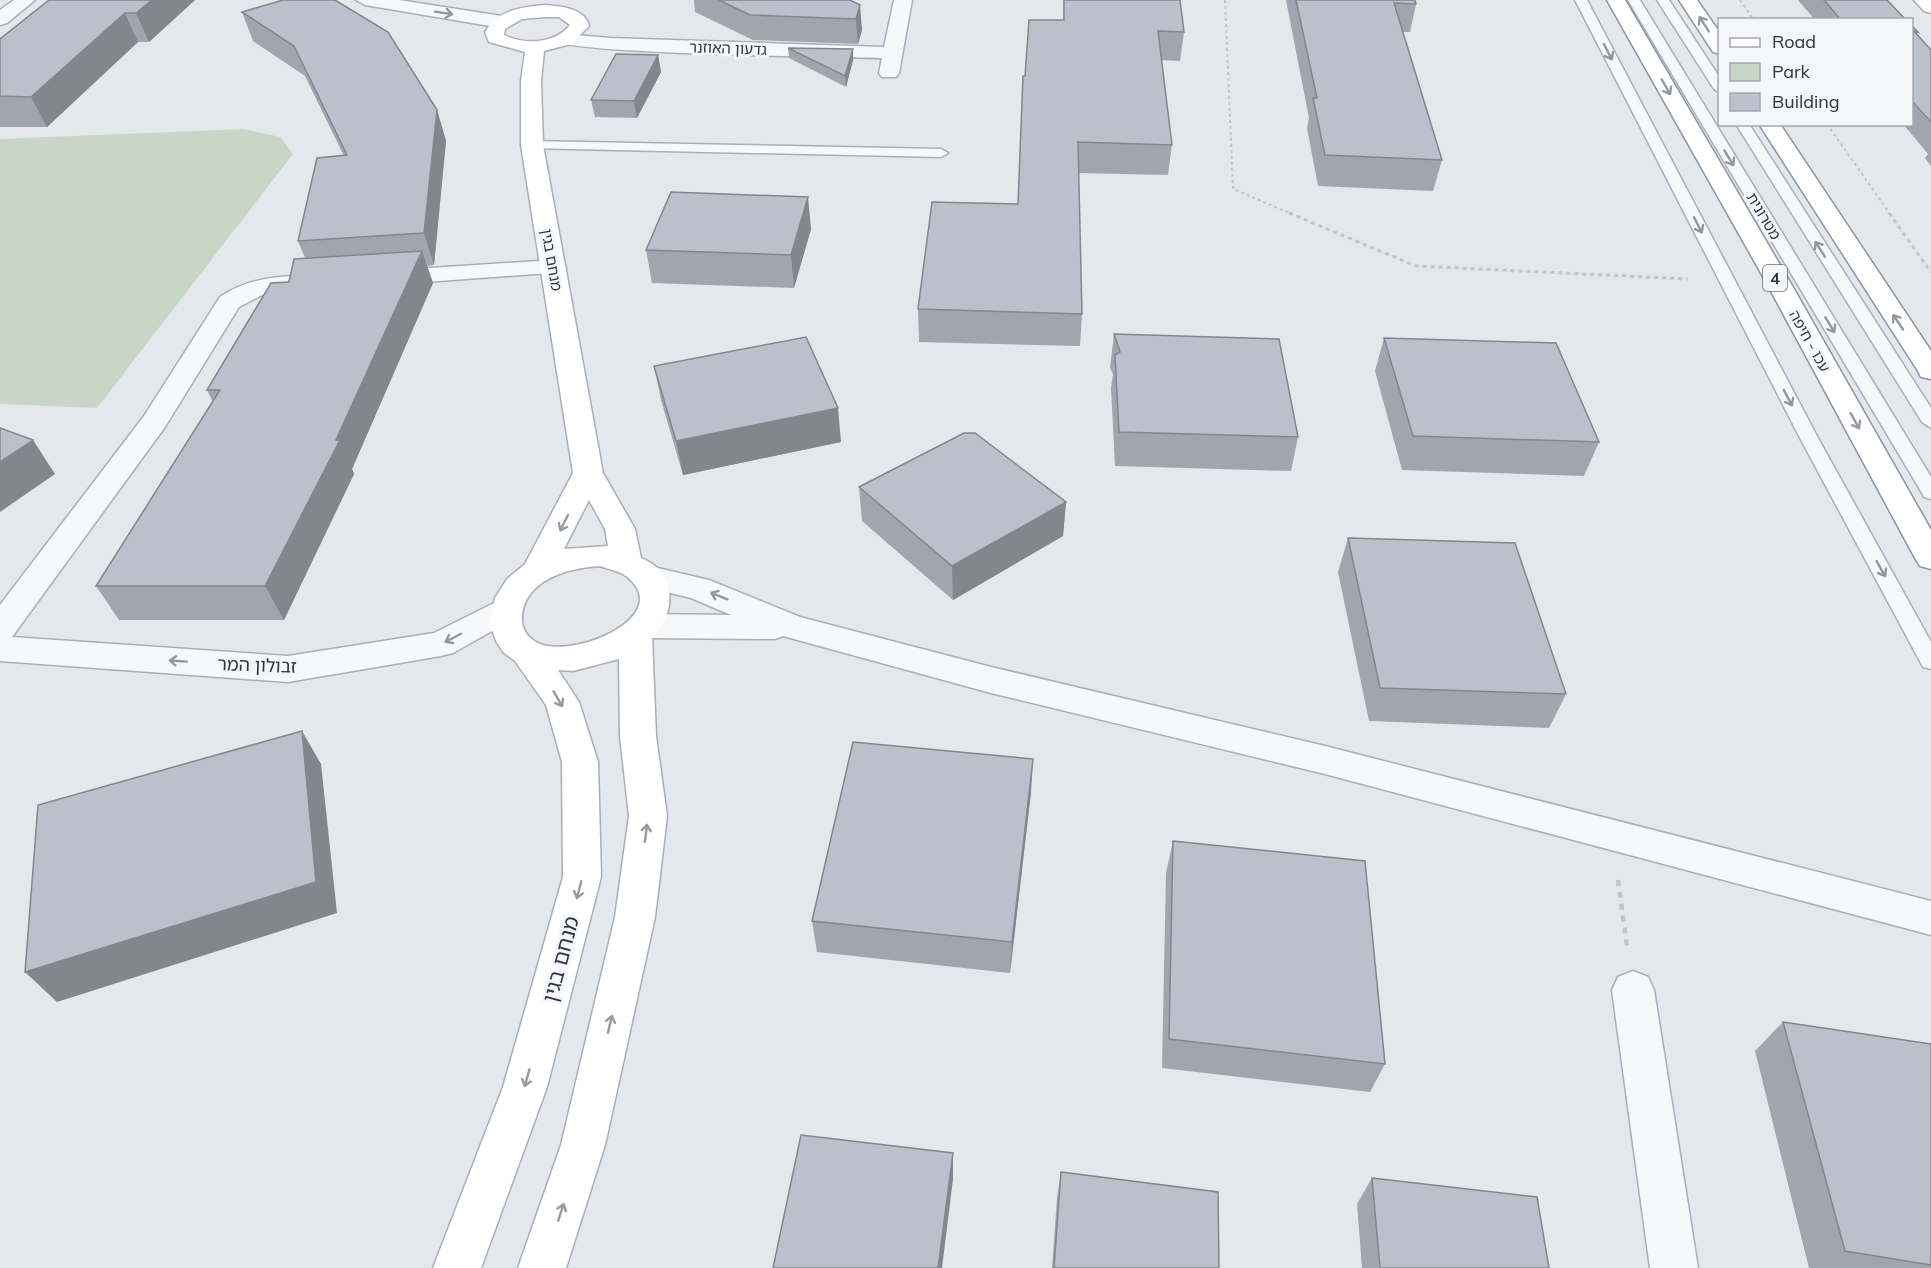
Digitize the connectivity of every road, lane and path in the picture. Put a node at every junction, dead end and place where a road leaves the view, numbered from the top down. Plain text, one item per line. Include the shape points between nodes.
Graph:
1 (26, 0) edge
2 (365, 0) edge
3 (903, 0) edge
4 (1225, 0) edge
5 (1581, 0) edge
6 (1616, 0) edge
7 (1634, 0) edge
8 (1664, 0) edge
9 (1688, 0) edge
10 (1740, 0) edge
11 (1923, 0) edge
12 (547, 6) edge
13 (1931, 7) edge
14 (1753, 18) edge
15 (0, 19) edge
16 (502, 22) junction
17 (564, 40) junction
18 (535, 46) junction
19 (1718, 46) edge
20 (893, 53) junction
21 (889, 73) dead end
22 (1718, 87) edge
23 (1743, 126) edge
24 (1770, 126) edge
25 (1828, 126) edge
26 (532, 145) junction
27 (941, 153) dead end
28 (554, 267) junction
29 (1931, 272) edge
30 (1727, 281) junction
31 (1931, 370) edge
32 (1931, 422) edge
33 (588, 473) junction
34 (1931, 493) edge
35 (1931, 558) edge
36 (637, 569) junction
37 (537, 571) junction
38 (504, 610) junction
39 (792, 627) junction
40 (0, 629) edge
41 (640, 631) junction
42 (0, 649) edge
43 (526, 651) junction
44 (1931, 661) edge
45 (1612, 835) junction
46 (1931, 918) edge
47 (1633, 990) joint
48 (457, 1268) edge
49 (542, 1268) edge
50 (1674, 1268) edge

1 - 15 street
2 -> 16 street
3 - 20 street
4 - 30 path via 1233,189 1416,266
5 -> 30 lane
6 -> 35 main road, עכו - חיפה / 4
7 -> 34 lane, מטרונית
8 - 22 lane
19 -> 9 main road
10 - 14 path
11 - 13 main road
12 - 16 main road
12 - 17 main road via 579,21 577,33
16 - 18 main road via 494,32 496,38 515,46
17 - 18 main road
17 - 20 street, גדעון האוזנר
18 - 26 main road, מנחם בגין
20 - 21 street
32 -> 23 lane, מטרונית
31 -> 24 main road
25 - 29 path
26 - 27 lane
26 - 28 main road, מנחם בגין
28 - 33 main road, מנחם בגין
28 - 40 street via 257,287 239,294 229,302 155,420
30 -> 44 lane
33 - 36 main road, מנחם בגין via 620,529
33 -> 37 main road
36 - 37 main road via 603,555 579,556
39 -> 36 street via 698,588
36 - 41 main road via 655,593 652,612
37 - 38 main road via 513,592
38 -> 42 street, זבולון המר via 441,644 288,669
38 - 43 main road via 506,629 516,645
39 - 41 street
39 - 45 street
41 - 43 main road via 622,645 586,659 559,661
49 -> 41 main road via 583,1145 635,917 648,816 638,736
43 -> 48 main road, מנחם בגין via 562,702 580,762 582,877 525,1087
45 - 46 street
45 - 47 path
47 - 50 street

